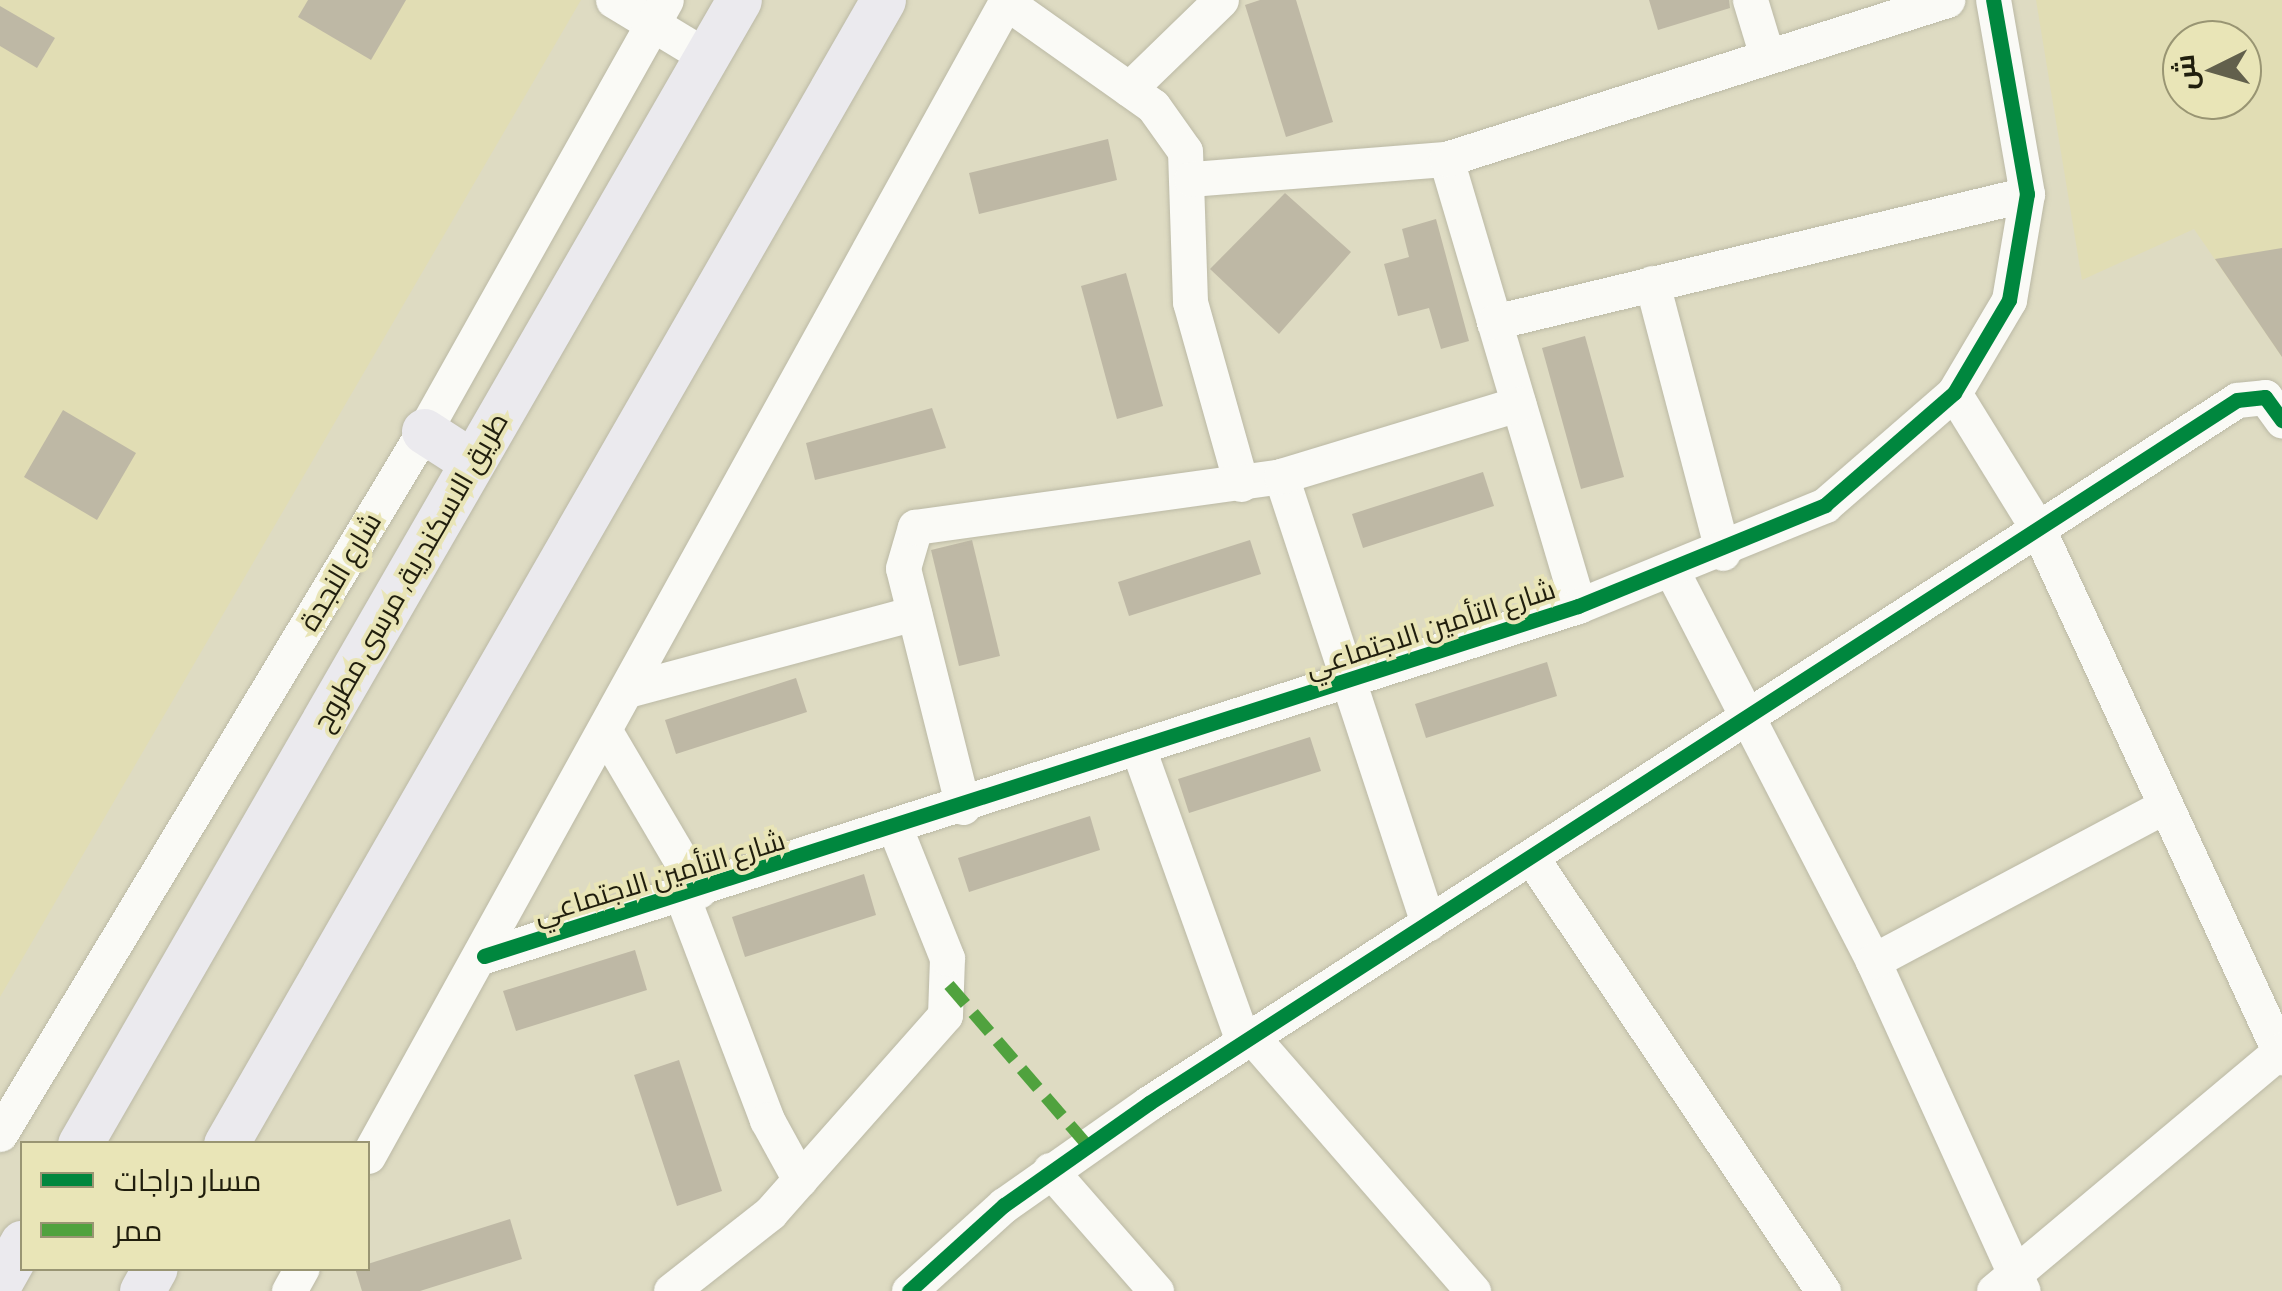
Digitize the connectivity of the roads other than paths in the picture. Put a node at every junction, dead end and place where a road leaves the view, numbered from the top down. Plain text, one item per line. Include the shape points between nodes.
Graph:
1 (612, 0) edge
2 (739, 0) edge
3 (883, 0) edge
4 (1221, 0) edge
5 (1750, 0) edge
6 (1947, 0) edge
7 (1993, 0) edge
8 (1006, 1) edge
9 (659, 12) edge
10 (1767, 56) junction
11 (707, 57) junction
12 (1129, 89) junction
13 (1446, 159) junction
14 (1191, 178) junction
15 (2027, 194) junction
16 (1652, 283) junction
17 (1494, 322) junction
18 (1954, 394) junction
19 (1518, 404) junction
20 (2282, 420) edge
21 (424, 430) junction
22 (472, 462) junction
23 (1280, 476) junction
24 (1240, 484) junction
25 (2038, 529) junction
26 (1723, 553) junction
27 (1673, 574) junction
28 (1578, 606) junction
29 (914, 613) junction
30 (1347, 680) junction
31 (630, 689) junction
32 (1748, 716) junction
33 (606, 734) junction
34 (1138, 748) junction
35 (2164, 806) junction
36 (963, 807) junction
37 (895, 828) junction
38 (1531, 857) junction
39 (691, 893) junction
40 (1428, 923) junction
41 (484, 956) junction
42 (1873, 961) junction
43 (1248, 1040) junction
44 (2281, 1053) edge
45 (0, 1134) edge
46 (82, 1141) edge
47 (228, 1141) edge
48 (370, 1153) edge
49 (1050, 1170) junction
50 (800, 1180) junction
51 (20, 1246) edge
52 (0, 1282) edge
53 (2011, 1286) edge
54 (670, 1291) edge
55 (909, 1291) edge
56 (1156, 1291) edge
57 (1473, 1291) edge
58 (1823, 1291) edge

1 - 9 street
2 - 11 main road, طريق الاسكندرية, مرسى مطروح
3 - 47 main road
4 - 12 street
5 - 10 street
6 - 10 street
7 - 15 street, شارع التأمين الاجتماعي
8 - 12 street
8 - 31 street
9 - 11 street
9 - 21 street, شارع النجدة
10 - 13 street
11 - 22 main road, طريق الاسكندرية, مرسى مطروح
12 - 14 street via 1172,127
13 - 14 street
13 - 17 street
14 - 24 street via 1188,286
15 - 16 street
15 - 18 street, شارع التأمين الاجتماعي via 2009,300
16 - 17 street
16 - 26 street
17 - 19 street
18 - 25 street
18 - 26 street, شارع التأمين الاجتماعي via 1872,472
19 - 23 street
19 - 28 street
20 - 25 street via 2265,398 2246,396
21 - 22 main road
21 - 45 street, شارع النجدة
22 - 46 main road, طريق الاسكندرية, مرسى مطروح
23 - 24 street
23 - 30 street
24 - 29 street via 927,519 902,553
25 - 32 street
25 - 35 street
26 - 27 street, شارع التأمين الاجتماعي
27 - 28 street, شارع التأمين الاجتماعي
27 - 32 street
28 - 30 street, شارع التأمين الاجتماعي
29 - 31 street
29 - 36 street
30 - 34 street, شارع التأمين الاجتماعي
30 - 40 street
31 - 33 street
32 - 38 street
32 - 42 street
33 - 39 street
33 - 41 street
34 - 36 street, شارع التأمين الاجتماعي
34 - 43 street
35 - 42 street
35 - 44 street
36 - 37 street, شارع التأمين الاجتماعي
37 - 39 street, شارع التأمين الاجتماعي
37 - 50 street via 947,958 945,1015
38 - 40 street
38 - 58 street
39 - 41 street, شارع التأمين الاجتماعي
39 - 50 street via 767,1120
40 - 43 street
41 - 48 street
42 - 53 street
43 - 49 street
43 - 57 street
44 - 53 street
49 - 55 street
49 - 56 street
50 - 54 street
51 - 52 main road

